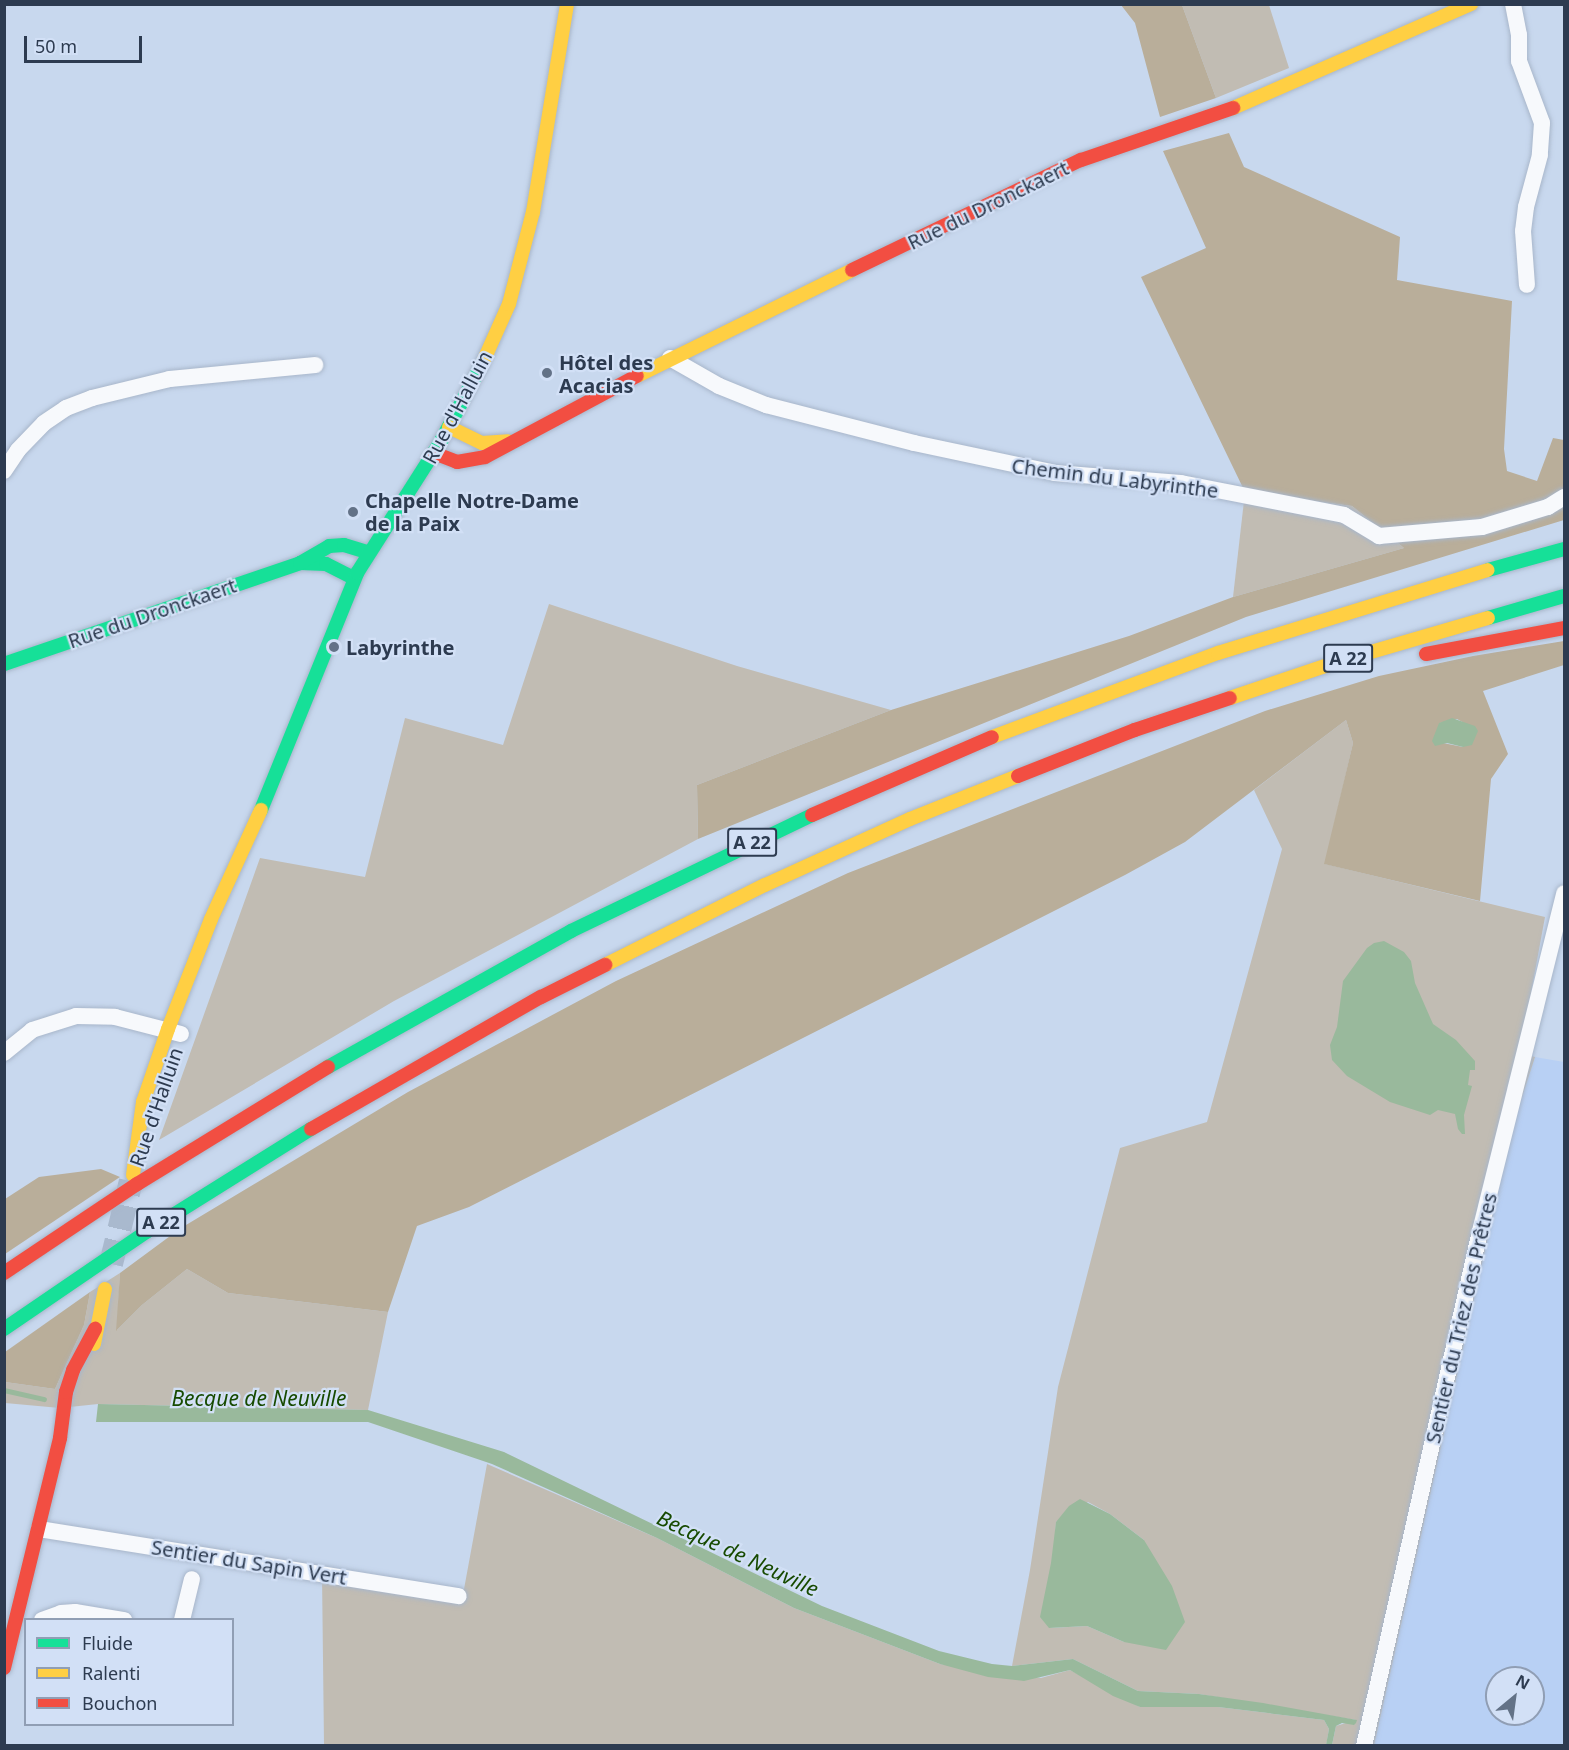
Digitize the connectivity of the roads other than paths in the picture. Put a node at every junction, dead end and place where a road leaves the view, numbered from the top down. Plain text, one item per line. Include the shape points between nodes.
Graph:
1 (567, 4) edge
2 (1471, 4) edge
3 (1513, 4) edge
4 (1527, 285) dead end
5 (670, 358) junction
6 (315, 365) dead end
7 (449, 426) junction
8 (519, 437) junction
9 (434, 453) junction
10 (4, 471) edge
11 (1564, 497) edge
12 (1564, 534) edge
13 (1564, 549) edge
14 (367, 552) junction
15 (300, 563) junction
16 (354, 578) junction
17 (1564, 596) edge
18 (1564, 628) edge
19 (1417, 656) dead end
20 (4, 664) edge
21 (1333, 678) dead end
22 (1143, 680) junction
23 (1135, 730) junction
24 (1564, 893) edge
25 (175, 1031) junction
26 (4, 1053) edge
27 (4, 1273) edge
28 (105, 1289) dead end
29 (4, 1329) edge
30 (95, 1329) junction
31 (86, 1377) dead end
32 (79, 1404) dead end
33 (77, 1420) dead end
34 (70, 1462) dead end
35 (39, 1529) junction
36 (192, 1579) dead end
37 (459, 1596) dead end
38 (48, 1618) edge
39 (110, 1618) edge
40 (182, 1618) edge
41 (21, 1622) edge
42 (4, 1668) edge
43 (1364, 1746) edge

1 - 7 main road, Rue d'Halluin via 535,201 519,272 503,320
2 - 5 main road, Rue du Dronckaert via 1238,105 1081,160
3 - 4 street via 1519,61 1542,123 1540,155 1523,231
5 - 8 main road, Rue du Dronckaert
5 - 11 street, Chemin du Labyrinthe via 719,386 766,405 903,440 1034,469 1157,480 1344,515 1379,536 1482,527 1548,507
6 - 10 street via 170,379 92,398 66,408 44,423
7 - 8 main road, Rue du Dronckaert via 482,443
7 - 9 main road, Rue d'Halluin
8 - 9 main road, Rue du Dronckaert via 473,461 457,462
9 - 14 main road, Rue d'Halluin
12 - 22 main road via 1330,604
13 - 22 main road, A 22 via 1331,616
14 - 15 main road, Rue du Dronckaert via 336,545
14 - 16 main road, Rue d'Halluin
15 - 16 main road, Rue du Dronckaert via 326,564
15 - 20 main road, Rue du Dronckaert
16 - 25 main road, Rue d'Halluin
17 - 23 main road, A 22 via 1340,661
18 - 19 main road
21 - 23 main road
22 - 27 main road, A 22 via 888,780 571,930 332,1064 138,1184
23 - 29 main road, A 22 via 852,844 700,915 541,997 322,1121 146,1232
24 - 43 street, Sentier du Triez des Prêtres via 1480,1231
25 - 25 main road, Rue d'Halluin via 143,1102 133,1175 148,1125
25 - 26 street via 115,1017 76,1016 32,1030
28 - 30 main road
30 - 31 main road
30 - 35 main road via 66,1392 60,1438
32 - 33 main road
34 - 35 main road
35 - 37 street, Sentier du Sapin Vert
35 - 41 main road
36 - 40 street
38 - 39 street via 67,1612
41 - 42 main road

